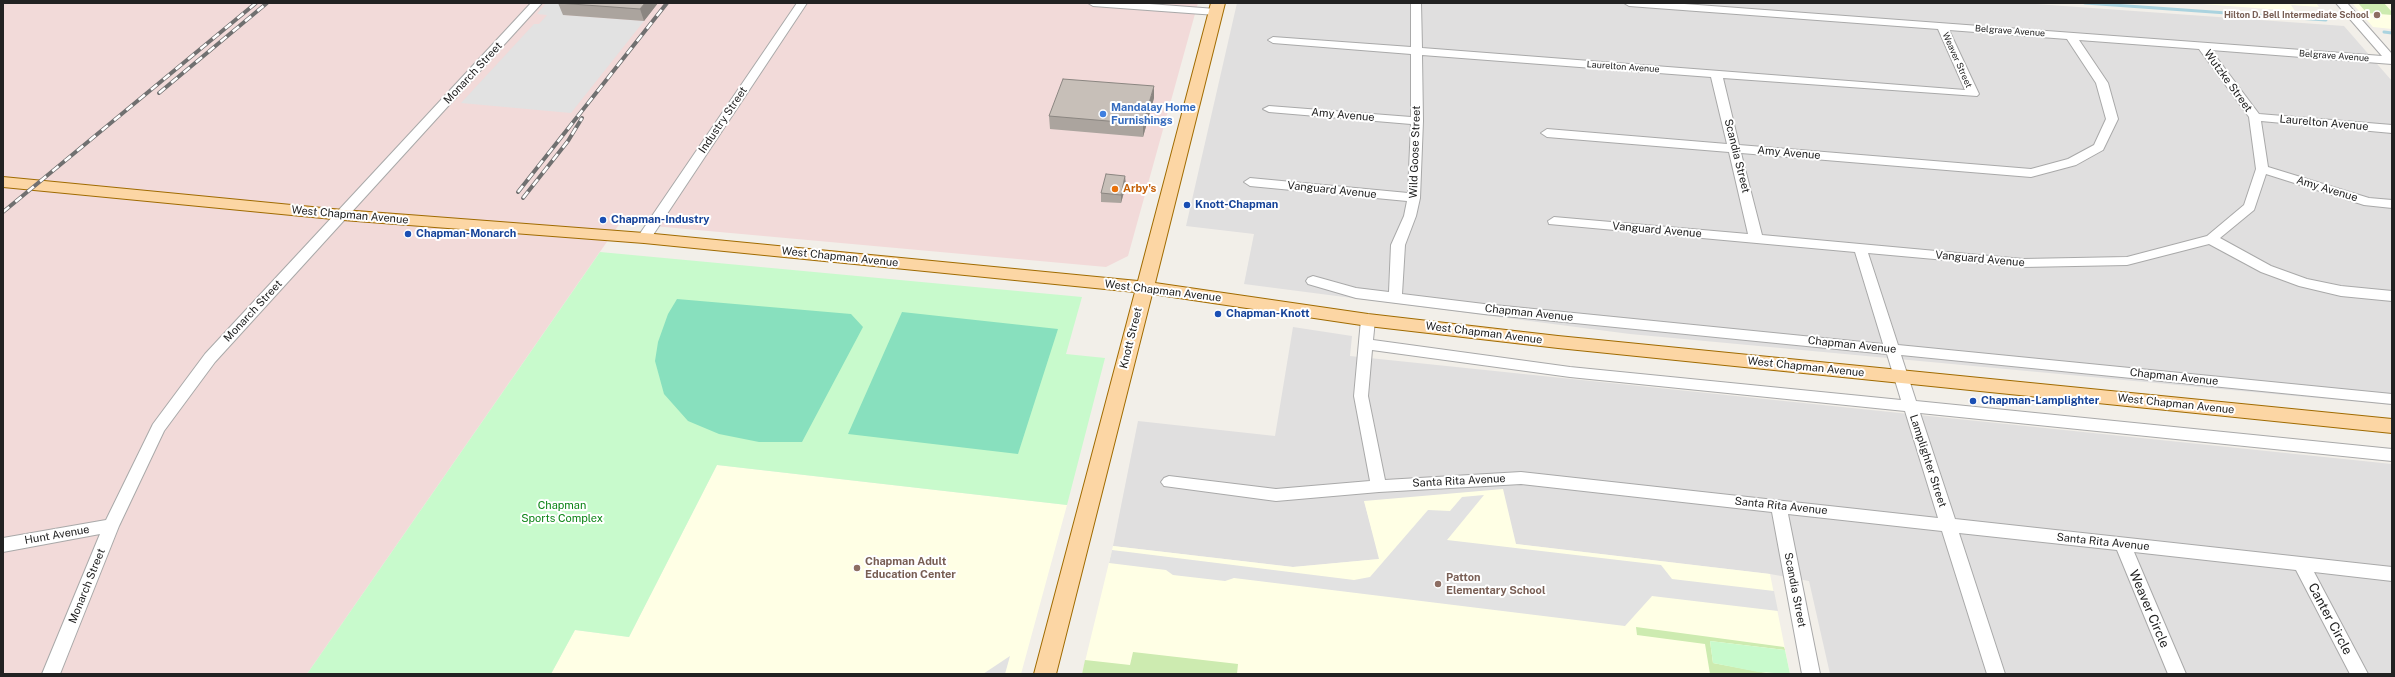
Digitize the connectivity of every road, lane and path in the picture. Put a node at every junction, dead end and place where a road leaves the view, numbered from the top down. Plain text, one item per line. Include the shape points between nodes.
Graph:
1 (537, 3) edge
2 (802, 3) edge
3 (1093, 3) edge
4 (1416, 3) edge
5 (1629, 3) edge
6 (1782, 3) edge
7 (2341, 3) edge
8 (1217, 8) edge
9 (1787, 15) junction
10 (1942, 26) junction
11 (2070, 35) junction
12 (1273, 40) dead end
13 (2202, 46) junction
14 (1417, 51) junction
15 (2392, 60) edge
16 (1716, 74) junction
17 (1973, 94) joint
18 (1269, 109) dead end
19 (2255, 117) junction
20 (1417, 121) junction
21 (2392, 129) edge
22 (1547, 134) dead end
23 (1735, 149) junction
24 (2262, 169) junction
25 (3, 182) edge
26 (1250, 182) dead end
27 (1414, 198) junction
28 (2392, 204) edge
29 (343, 215) junction
30 (1554, 221) dead end
31 (644, 238) junction
32 (2211, 238) junction
33 (1756, 239) junction
34 (1860, 248) junction
35 (1313, 281) dead end
36 (1144, 287) junction
37 (2392, 296) edge
38 (1395, 297) junction
39 (1368, 320) junction
40 (1366, 344) junction
41 (1893, 349) junction
42 (1901, 376) junction
43 (2392, 399) edge
44 (1910, 406) junction
45 (2392, 426) edge
46 (2392, 455) edge
47 (1169, 482) dead end
48 (1379, 486) junction
49 (1779, 506) junction
50 (1948, 525) junction
51 (111, 526) junction
52 (2122, 544) junction
53 (3, 545) edge
54 (2301, 564) junction
55 (2392, 574) edge
56 (51, 674) edge
57 (1045, 674) edge
58 (1812, 674) edge
59 (1996, 674) edge
60 (2177, 674) edge
61 (2359, 674) edge

1 - 29 street, Monarch Street
2 - 31 street, Industry Street
3 - 8 street
4 - 14 street, Wild Goose Street
5 - 9 street, Belgrave Avenue
6 - 9 street
7 - 15 street
8 - 36 main road, Knott Street
9 - 10 street, Belgrave Avenue
10 - 11 street, Belgrave Avenue
10 - 17 street, Weaver Street
11 - 13 street, Belgrave Avenue
11 - 23 street, Amy Avenue via 2102,83 2112,119 2099,147 2072,162 2031,173
12 - 14 street, Laurelton Avenue
13 - 15 street, Belgrave Avenue
13 - 19 street, Wutzke Street
14 - 16 street, Laurelton Avenue
14 - 20 street, Wild Goose Street
16 - 17 street, Laurelton Avenue
16 - 23 street, Scandia Street
18 - 20 street, Amy Avenue
19 - 21 street, Laurelton Avenue
19 - 24 street, Wutzke Street
20 - 27 street, Wild Goose Street
22 - 23 street, Amy Avenue
23 - 33 street, Scandia Street
24 - 28 street, Amy Avenue via 2368,202
24 - 32 street, Wutzke Street via 2250,207
25 - 29 main road, West Chapman Avenue
26 - 27 street, Vanguard Avenue
27 - 38 street, Wild Goose Street via 1410,216 1398,245
29 - 31 main road, West Chapman Avenue
29 - 51 street, Monarch Street via 202,369 158,428
30 - 33 street, Vanguard Avenue
31 - 36 main road, West Chapman Avenue
32 - 34 street, Vanguard Avenue via 2127,261 2023,263
32 - 37 street via 2266,269 2304,283 2342,291
33 - 34 street, Vanguard Avenue
34 - 41 street, Lamplighter Street
35 - 38 street, Chapman Avenue via 1356,293
36 - 39 main road, West Chapman Avenue
36 - 57 main road, Knott Street
38 - 41 street, Chapman Avenue via 1484,309
39 - 40 street
39 - 42 main road, West Chapman Avenue via 1558,342
40 - 44 street via 1570,372
40 - 48 street via 1361,396
41 - 42 street, Lamplighter Street
41 - 43 street, Chapman Avenue
42 - 44 street, Lamplighter Street
42 - 45 main road, West Chapman Avenue
44 - 46 street
44 - 50 street, Lamplighter Street
47 - 48 street, Santa Rita Avenue via 1276,495
48 - 49 street, Santa Rita Avenue via 1520,478
49 - 50 street, Santa Rita Avenue
49 - 58 street, Scandia Street
50 - 52 street, Santa Rita Avenue
50 - 59 street, Lamplighter Street
51 - 53 street, Hunt Avenue
51 - 56 street, Monarch Street
52 - 54 street, Santa Rita Avenue
52 - 60 street, Weaver Circle
54 - 55 street, Santa Rita Avenue
54 - 61 street, Canter Circle

